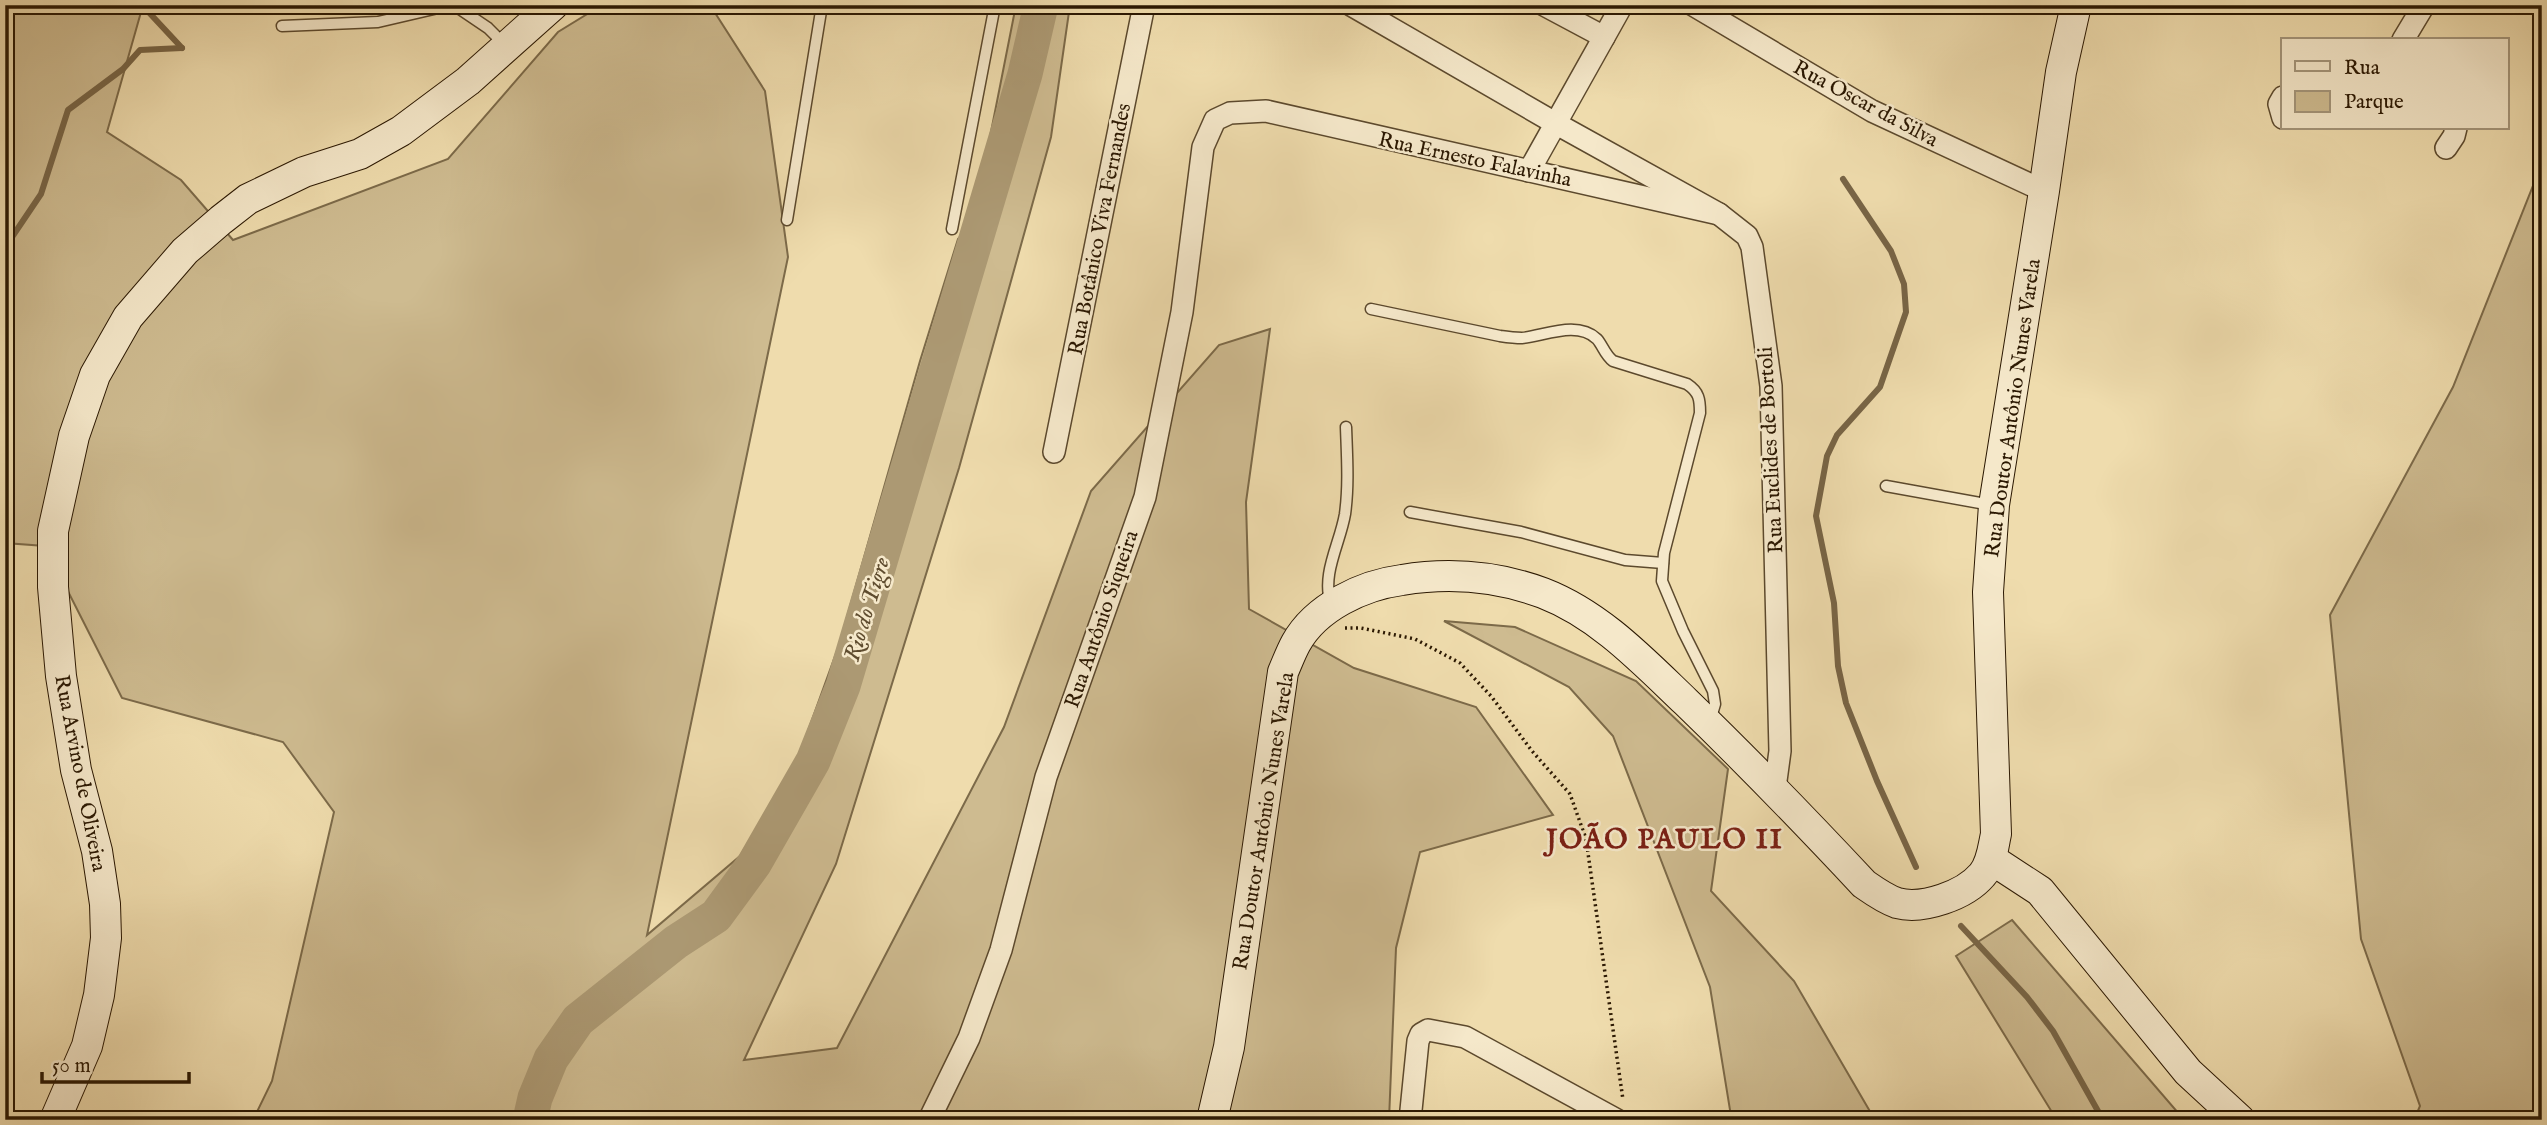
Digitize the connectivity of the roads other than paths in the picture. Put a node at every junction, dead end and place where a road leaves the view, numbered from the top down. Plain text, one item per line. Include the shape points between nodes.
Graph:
1 (453, 5) edge
2 (554, 5) edge
3 (822, 5) edge
4 (995, 5) edge
5 (1144, 5) edge
6 (1351, 5) edge
7 (1544, 5) edge
8 (1622, 5) edge
9 (1693, 5) edge
10 (2076, 5) edge
11 (2424, 5) edge
12 (282, 26) dead end
13 (1604, 37) junction
14 (2404, 38) edge
15 (507, 47) junction
16 (1230, 113) joint
17 (1555, 123) junction
18 (2456, 130) edge
19 (2446, 148) dead end
20 (1529, 172) junction
21 (2044, 191) junction
22 (1719, 214) junction
23 (786, 220) dead end
24 (952, 229) dead end
25 (1371, 309) dead end
26 (1346, 427) dead end
27 (1054, 452) dead end
28 (1886, 486) dead end
29 (1994, 505) junction
30 (1410, 512) dead end
31 (1663, 564) junction
32 (1332, 606) junction
33 (1709, 724) junction
34 (1775, 788) junction
35 (1991, 859) junction
36 (1620, 1113) edge
37 (55, 1120) edge
38 (929, 1120) edge
39 (1212, 1120) edge
40 (1410, 1120) edge
41 (2240, 1120) edge

1 - 12 lane via 378,22
1 - 15 lane
2 - 15 street, Rua Arvino de Oliveira
3 - 23 lane
4 - 24 lane
5 - 27 street, Rua Botânico Viva Fernandes
6 - 17 street, Rua Euclides de Bortoli
7 - 13 street
8 - 13 street
9 - 21 street, Rua Oscar da Silva via 1872,111
10 - 21 street, Rua Doutor Antônio Nunes Varela
11 - 14 street
13 - 17 street
15 - 37 street, Rua Arvino de Oliveira via 401,131 360,154 304,172 248,199 221,220 185,251 128,317 94,375 74,436 53,531 53,587 61,677 76,770 97,851 106,938 87,1046
16 - 20 street, Rua Ernesto Falavinha via 1266,111
16 - 38 street, Rua Antônio Siqueira via 1215,120 1203,147 1182,312 1144,497 1046,777 1001,950 969,1038
17 - 20 street
17 - 22 street, Rua Euclides de Bortoli
18 - 19 street
20 - 22 street, Rua Ernesto Falavinha
21 - 29 street, Rua Doutor Antônio Nunes Varela
22 - 34 street, Rua Euclides de Bortoli via 1747,236 1752,247 1771,386 1780,751
25 - 31 lane via 1500,336 1522,338 1564,330 1588,334 1613,361 1695,390 1700,413
26 - 32 lane via 1345,515 1327,583
28 - 29 lane
29 - 35 street, Rua Doutor Antônio Nunes Varela via 1988,592 1996,834
30 - 31 lane
31 - 33 lane via 1662,581 1713,691 1715,704
32 - 33 street, Rua Doutor Antônio Nunes Varela via 1385,582 1450,574 1514,584 1545,594 1603,627
32 - 39 street, Rua Doutor Antônio Nunes Varela via 1297,641 1283,672 1229,1047
33 - 34 street, Rua Doutor Antônio Nunes Varela
34 - 35 street, Rua Doutor Antônio Nunes Varela via 1864,884 1897,902 1935,902 1960,891 1983,875
35 - 41 street via 2040,891 2188,1072
36 - 40 street via 1465,1037 1428,1030 1418,1041

